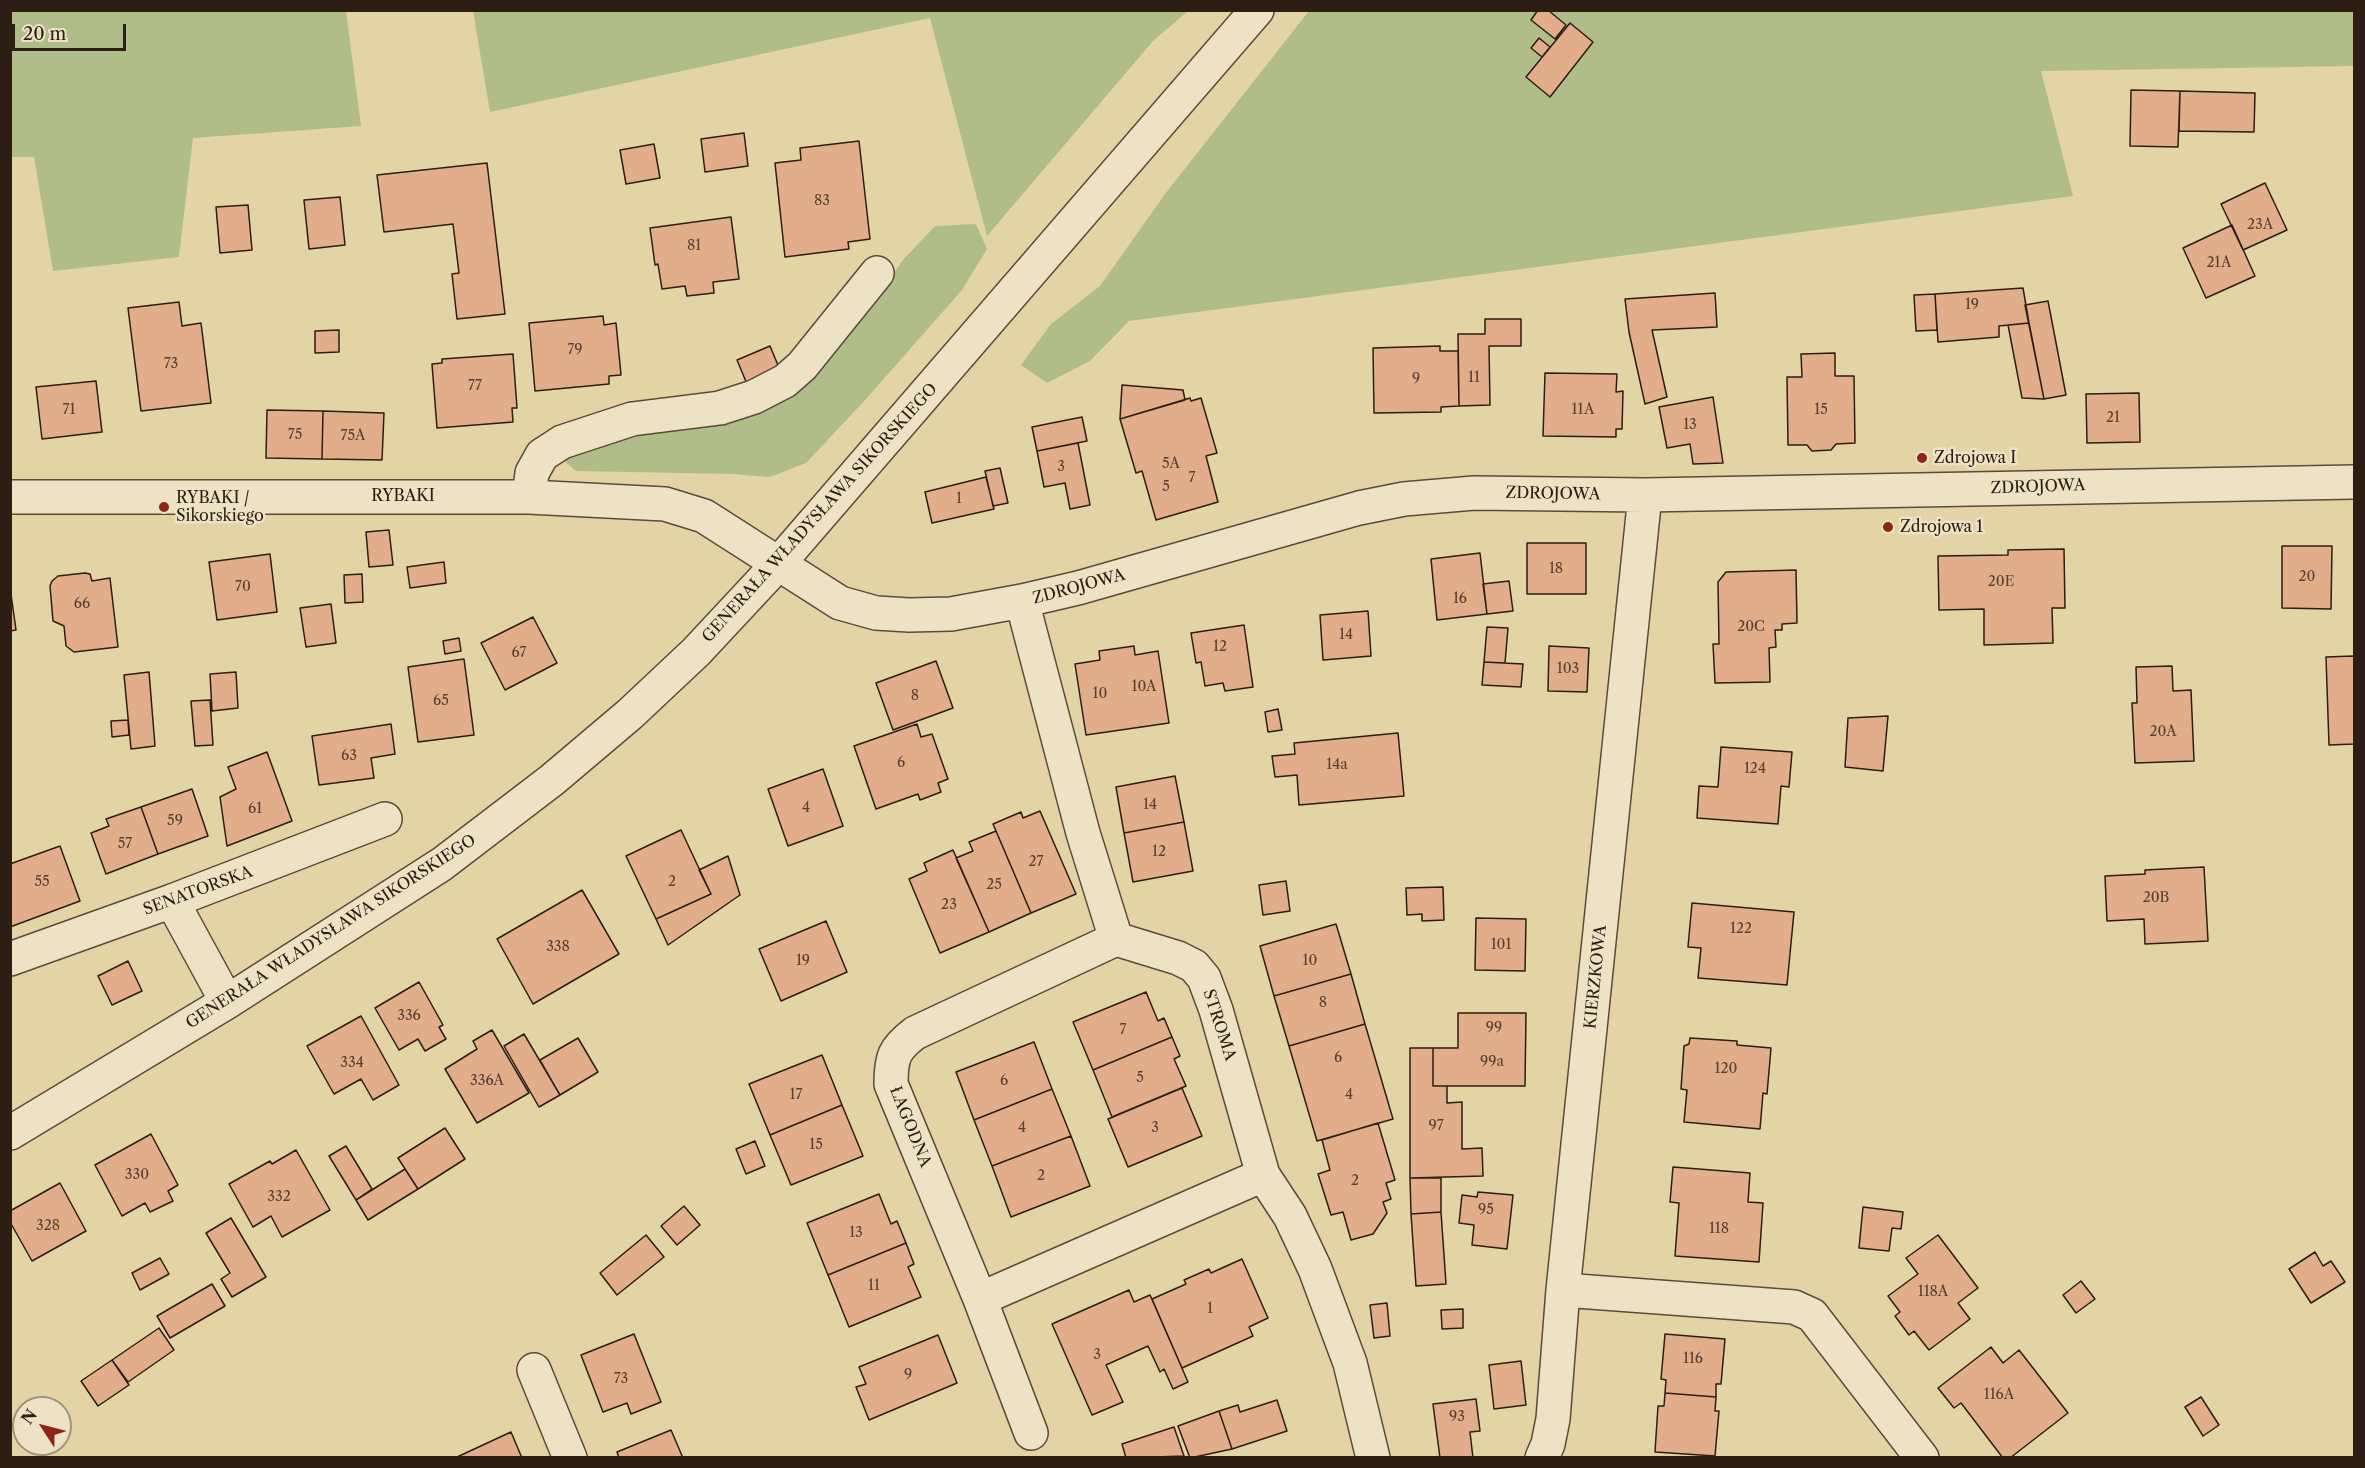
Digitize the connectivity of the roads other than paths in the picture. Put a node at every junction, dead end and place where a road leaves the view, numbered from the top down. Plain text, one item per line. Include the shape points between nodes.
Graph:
1 (1257, 10) edge
2 (876, 273) dead end
3 (2355, 482) edge
4 (1645, 495) junction
5 (10, 497) edge
6 (529, 497) junction
7 (779, 563) junction
8 (1022, 601) junction
9 (385, 819) dead end
10 (172, 901) junction
11 (1116, 939) junction
12 (10, 959) edge
13 (227, 1002) junction
14 (10, 1133) edge
15 (1263, 1175) junction
16 (1563, 1290) junction
17 (980, 1299) junction
18 (534, 1370) dead end
19 (1031, 1433) dead end
20 (570, 1458) edge
21 (1373, 1458) edge
22 (1542, 1458) edge
23 (1922, 1458) edge

1 - 7 street, GENERAŁA WŁADYSŁAWA SIKORSKIEGO
2 - 6 street via 802,366 785,381 720,408 632,419 562,442 542,455 532,473
3 - 4 street, ZDROJOWA
4 - 8 street, ZDROJOWA via 1474,493 1404,499
4 - 16 street, KIERZKOWA
5 - 6 street, RYBAKI
6 - 7 street, RYBAKI via 665,504 704,516
7 - 8 street, ZDROJOWA via 840,603 876,613 951,614
7 - 13 street, GENERAŁA WŁADYSŁAWA SIKORSKIEGO via 696,652 543,787 442,864
8 - 11 street via 1083,833
9 - 10 street, SENATORSKA
10 - 12 street, SENATORSKA
10 - 13 street
11 - 15 street, STROMA via 1178,958 1194,966 1204,978
11 - 17 street, ŁAGODNA via 915,1033 901,1044 891,1060 891,1084
13 - 14 street, GENERAŁA WŁADYSŁAWA SIKORSKIEGO
15 - 17 street
15 - 21 street, STROMA via 1290,1216 1334,1316
16 - 22 street, KIERZKOWA via 1553,1419
16 - 23 street via 1794,1307 1812,1315
17 - 19 street, ŁAGODNA
18 - 20 street

